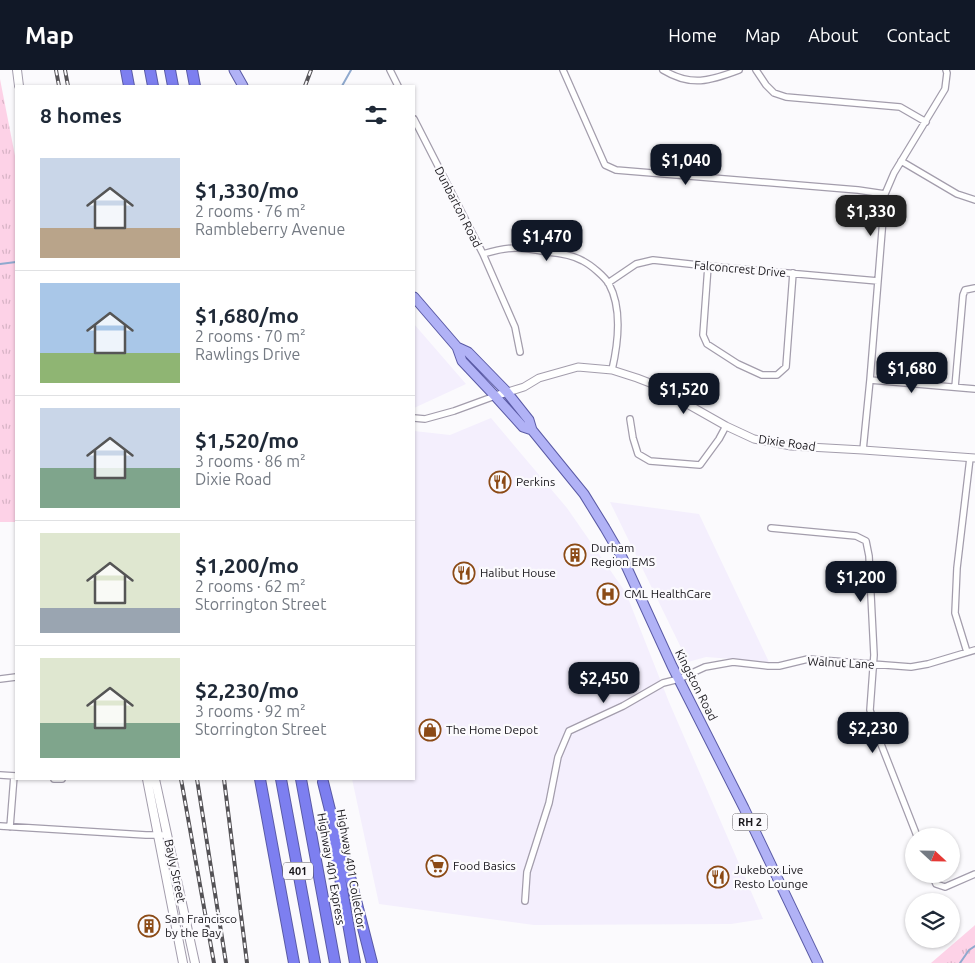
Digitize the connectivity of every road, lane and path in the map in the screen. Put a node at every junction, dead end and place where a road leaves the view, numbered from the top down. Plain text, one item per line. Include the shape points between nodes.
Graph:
1 (17, 70) edge
2 (126, 70) edge
3 (150, 70) edge
4 (170, 70) edge
5 (192, 70) edge
6 (234, 70) edge
7 (390, 70) edge
8 (563, 70) edge
9 (663, 70) edge
10 (740, 70) edge
11 (756, 70) edge
12 (946, 70) edge
13 (19, 85) edge
14 (129, 85) edge
15 (153, 85) edge
16 (173, 85) edge
17 (195, 85) edge
18 (242, 85) edge
19 (397, 85) edge
20 (415, 122) edge
21 (926, 122) junction
22 (901, 162) junction
23 (885, 194) junction
24 (975, 200) edge
25 (483, 254) junction
26 (708, 266) junction
27 (793, 273) junction
28 (878, 281) junction
29 (608, 283) junction
30 (975, 288) edge
31 (415, 298) edge
32 (457, 347) junction
33 (520, 352) dead end
34 (612, 370) junction
35 (870, 380) junction
36 (955, 387) junction
37 (975, 389) edge
38 (506, 391) junction
39 (495, 396) junction
40 (415, 418) edge
41 (630, 419) dead end
42 (726, 426) junction
43 (532, 430) junction
44 (863, 450) junction
45 (973, 458) edge
46 (772, 528) dead end
47 (975, 650) edge
48 (966, 652) junction
49 (873, 664) junction
50 (15, 677) edge
51 (0, 679) edge
52 (679, 679) junction
53 (0, 774) edge
54 (15, 776) edge
55 (147, 780) edge
56 (155, 780) edge
57 (260, 780) edge
58 (281, 780) edge
59 (301, 780) edge
60 (322, 780) edge
61 (0, 826) edge
62 (10, 827) junction
63 (914, 828) edge
64 (158, 835) junction
65 (167, 835) junction
66 (975, 874) edge
67 (960, 880) edge
68 (936, 883) edge
69 (954, 883) edge
70 (525, 900) dead end
71 (183, 963) edge
72 (195, 963) edge
73 (294, 963) edge
74 (315, 963) edge
75 (335, 963) edge
76 (355, 963) edge
77 (372, 963) edge
78 (818, 963) edge

1 - 13 main road
2 - 14 highway
3 - 15 highway
4 - 16 highway
5 - 17 highway
6 - 18 main road
7 - 19 street
8 - 23 street via 605,165 616,170
9 - 10 street via 675,78 704,81
11 - 21 street via 774,93 786,97 900,107
12 - 21 street via 945,89
20 - 25 street, Dunbarton Road
21 - 22 street
22 - 23 street
22 - 24 street via 957,194
23 - 28 street
25 - 29 street, Dunbarton Road via 515,248 560,254 583,261
25 - 33 street via 515,327
26 - 27 street, Falconcrest Drive
26 - 27 street via 703,335 707,344 762,375 776,375 786,367
26 - 29 street, Falconcrest Drive via 653,260 636,264
27 - 28 street, Falconcrest Drive
28 - 35 street
29 - 34 street, Dunbarton Road via 617,307 618,324
30 - 36 street via 966,290 963,295
31 - 32 main road, Kingston Road / RH 2
32 - 38 main road, Kingston Road / RH 2 via 468,352
32 - 39 main road, Kingston Road / RH 2 via 462,361
34 - 38 street, Dixie Road via 578,367
34 - 42 street, Dixie Road via 650,383
35 - 36 street
35 - 44 street
36 - 37 street
38 - 39 street, Dixie Road
38 - 43 main road, Kingston Road / RH 2 via 529,420
39 - 40 street, Dixie Road via 425,419
39 - 43 main road, Kingston Road / RH 2 via 523,427
41 - 42 street via 638,454 650,461 700,466
42 - 44 street, Dixie Road via 754,439 791,446
43 - 52 main road, Kingston Road / RH 2 via 584,494 605,528 628,568
44 - 45 street, Dixie Road
45 - 48 street via 957,568 955,613
46 - 49 street via 856,536 866,541
47 - 48 street, Walnut Lane
48 - 49 street, Walnut Lane via 911,667
49 - 52 street, Walnut Lane via 808,659 779,666 733,662 704,667
49 - 63 street via 870,710
50 - 51 street
52 - 70 street, Walnut Lane via 663,683 569,731 558,757 549,803 527,872
52 - 78 main road, Kingston Road / RH 2
53 - 54 street
54 - 62 street
55 - 64 main road, Bayly Street
56 - 65 main road, Bayly Street
57 - 73 highway, 401
58 - 74 highway, 401
59 - 75 highway, Highway 401 Express / 401
60 - 76 highway, Highway 401 Collector
60 - 77 highway
61 - 62 street
62 - 64 street
64 - 65 street
64 - 71 main road, Bayly Street
65 - 72 main road, Bayly Street
66 - 67 street
68 - 69 street via 945,887

